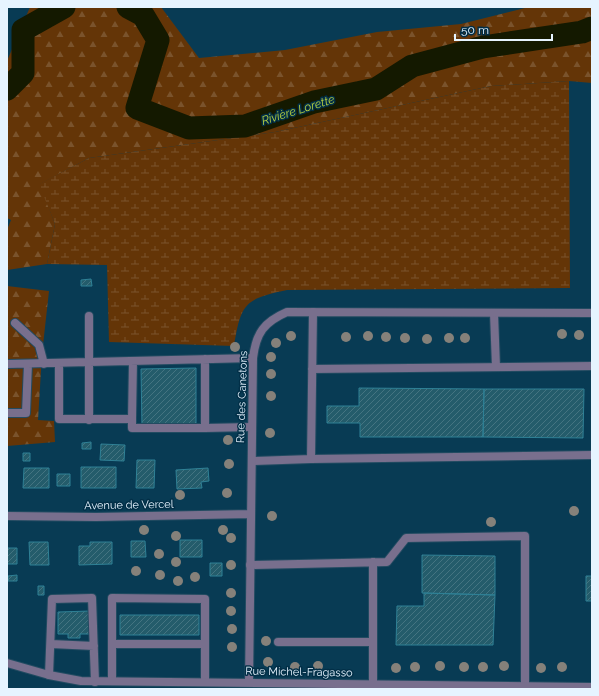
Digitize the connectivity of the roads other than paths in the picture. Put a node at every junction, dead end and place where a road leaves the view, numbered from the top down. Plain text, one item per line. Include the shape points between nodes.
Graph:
1 (314, 312) junction
2 (494, 313) junction
3 (592, 313) edge
4 (89, 316) dead end
5 (15, 323) dead end
6 (254, 358) junction
7 (205, 359) junction
8 (133, 361) junction
9 (59, 363) junction
10 (90, 363) junction
11 (7, 364) edge
12 (28, 364) junction
13 (44, 364) junction
14 (592, 366) edge
15 (496, 367) junction
16 (312, 369) junction
17 (7, 412) edge
18 (132, 419) junction
19 (90, 420) junction
20 (252, 427) junction
21 (205, 428) junction
22 (592, 456) edge
23 (311, 459) junction
24 (252, 461) junction
25 (251, 514) junction
26 (7, 516) edge
27 (373, 562) junction
28 (250, 565) junction
29 (278, 642) dead end
30 (373, 642) junction
31 (51, 644) junction
32 (112, 644) junction
33 (205, 644) junction
34 (94, 646) junction
35 (7, 663) edge
36 (49, 675) junction
37 (112, 681) junction
38 (95, 682) junction
39 (205, 682) junction
40 (249, 682) junction
41 (81, 685) edge
42 (373, 685) junction
43 (525, 686) junction
44 (411, 687) edge
45 (592, 687) edge
46 (516, 688) edge

1 - 2 street, Rue des Canetons
1 - 6 street, Rue des Canetons via 287,312 272,318 261,330 255,344
1 - 16 street
2 - 3 street, Rue des Canetons
2 - 15 street
4 - 10 street
5 - 13 street via 39,345
6 - 7 street
6 - 20 street, Rue des Canetons
7 - 8 street
7 - 21 street
8 - 10 street
8 - 18 street
9 - 10 street
9 - 13 street
9 - 19 street via 59,419
10 - 19 street
11 - 12 street
12 - 13 street
12 - 17 street via 26,413
14 - 15 street
15 - 16 street
16 - 23 street
18 - 19 street
18 - 21 street via 132,428
20 - 21 street
20 - 24 street, Rue des Canetons
22 - 23 street
23 - 24 street
24 - 25 street, Rue des Canetons
25 - 26 street, Avenue de Vercel
25 - 28 street, Rue des Canetons
27 - 28 street
27 - 30 street
27 - 43 street via 387,562 406,538 525,536
28 - 40 street, Rue des Canetons
29 - 30 street
30 - 42 street
31 - 34 street
31 - 34 street via 52,599 92,598
31 - 36 street
32 - 33 street
32 - 33 street via 112,598 205,598
32 - 37 street
33 - 39 street
34 - 38 street
35 - 36 street, Rue Michel-Fragasso
36 - 41 street, Rue Michel-Fragasso
37 - 38 street, Rue Michel-Fragasso
37 - 39 street, Rue Michel-Fragasso
38 - 41 street, Rue Michel-Fragasso
39 - 40 street, Rue Michel-Fragasso
40 - 42 street, Rue Michel-Fragasso
42 - 44 street, Rue Michel-Fragasso
43 - 45 street, Rue Michel-Fragasso
43 - 46 street, Rue Michel-Fragasso
44 - 46 street, Rue Michel-Fragasso

